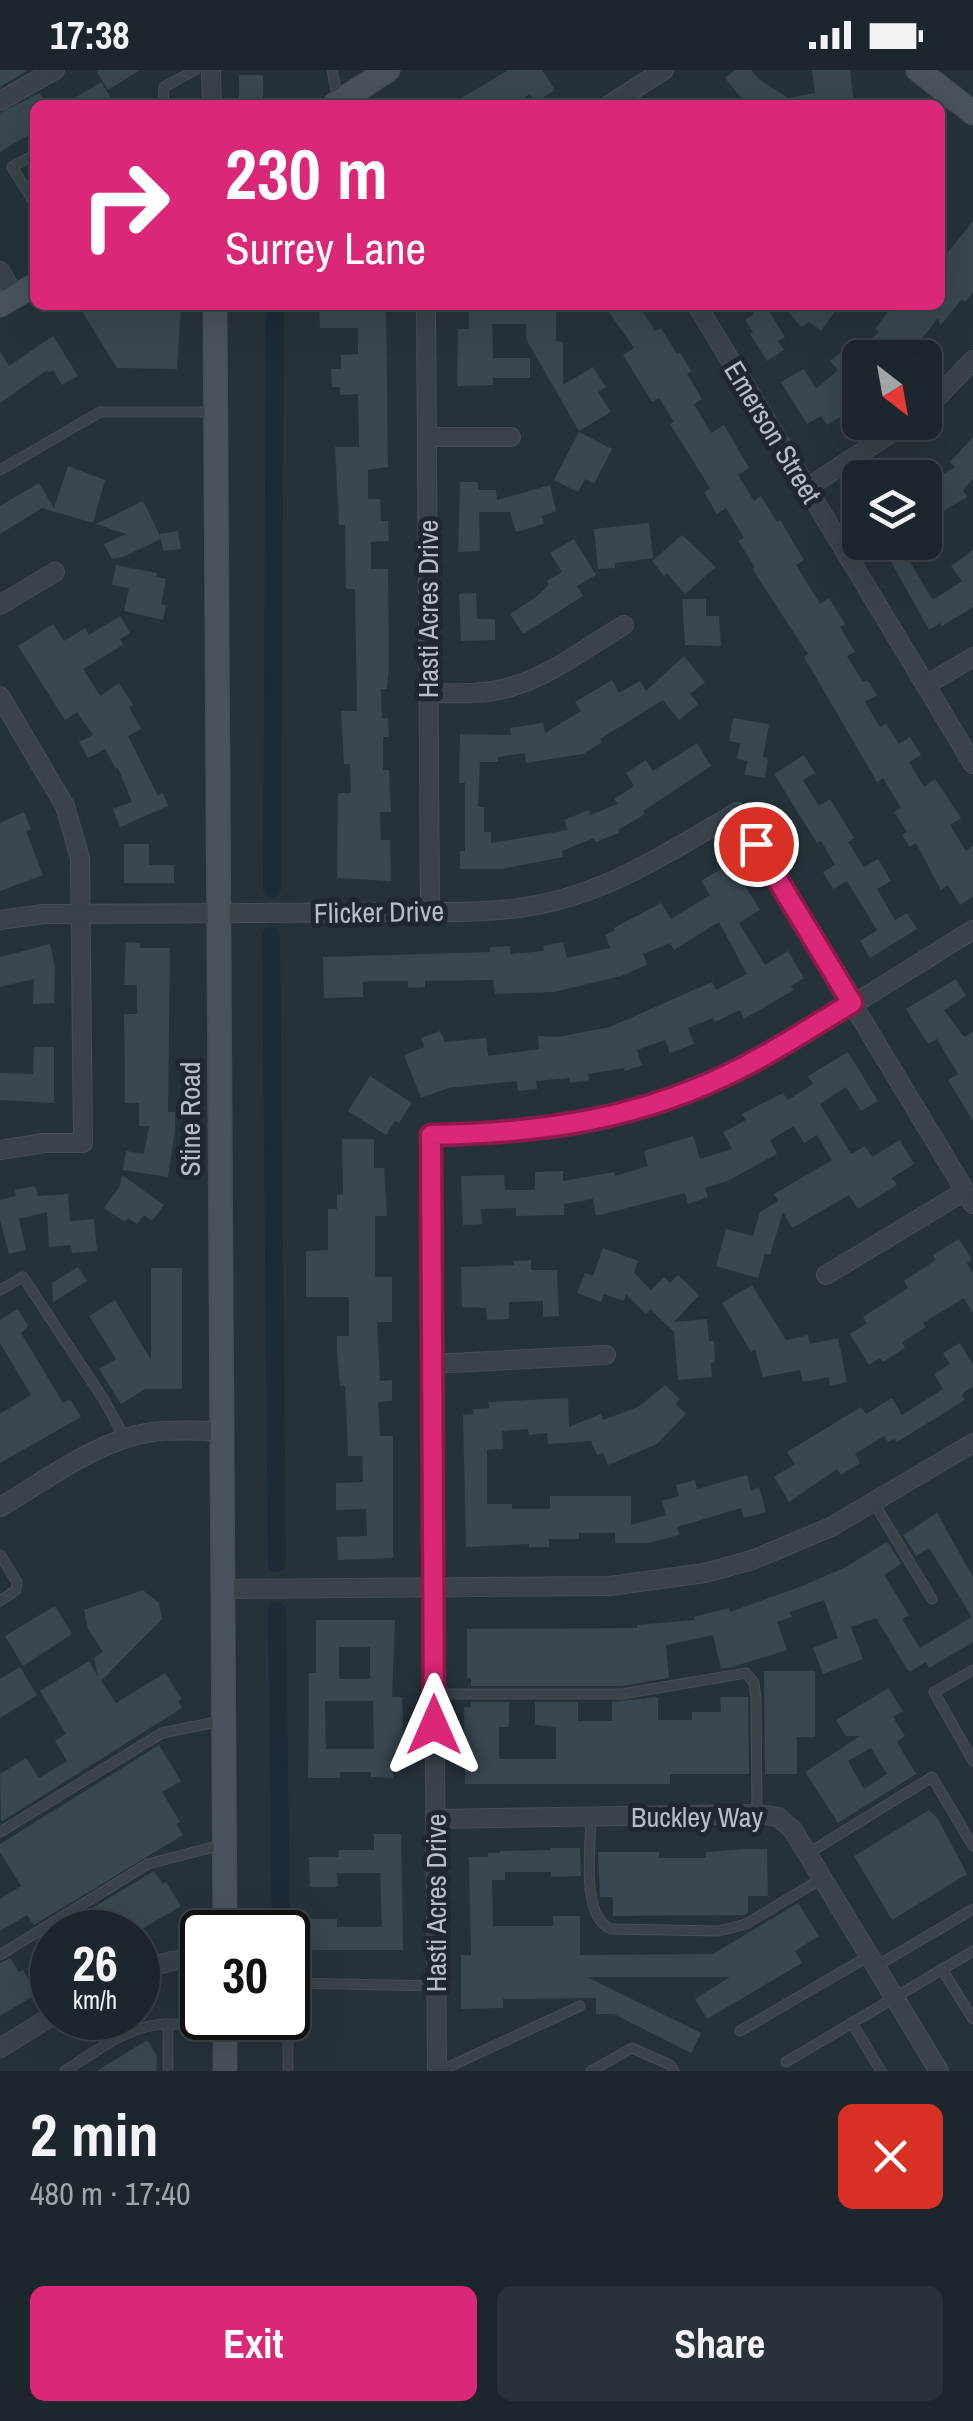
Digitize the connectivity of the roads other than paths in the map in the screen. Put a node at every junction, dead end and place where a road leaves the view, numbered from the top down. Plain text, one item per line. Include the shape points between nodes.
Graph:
1 (55, 70) edge
2 (195, 70) edge
3 (211, 70) edge
4 (332, 70) edge
5 (388, 70) edge
6 (664, 70) edge
7 (918, 70) edge
8 (163, 100) edge
9 (212, 100) edge
10 (336, 100) edge
11 (342, 100) edge
12 (617, 100) edge
13 (0, 101) edge
14 (973, 114) edge
15 (30, 157) edge
16 (12, 166) junction
17 (0, 173) edge
18 (30, 196) edge
19 (0, 271) edge
20 (17, 295) edge
21 (215, 310) edge
22 (426, 310) edge
23 (700, 310) edge
24 (973, 360) edge
25 (942, 392) edge
26 (216, 412) junction
27 (511, 437) dead end
28 (427, 438) junction
29 (880, 440) edge
30 (0, 470) edge
31 (807, 488) junction
32 (54, 572) dead end
33 (0, 605) edge
34 (624, 624) dead end
35 (973, 656) edge
36 (926, 685) junction
37 (428, 693) junction
38 (0, 696) edge
39 (973, 764) edge
40 (430, 912) junction
41 (82, 914) junction
42 (218, 914) junction
43 (0, 920) edge
44 (973, 930) edge
45 (852, 1003) junction
46 (0, 1150) edge
47 (969, 1198) edge
48 (826, 1276) dead end
49 (0, 1290) edge
50 (606, 1356) dead end
51 (432, 1364) junction
52 (222, 1431) junction
53 (125, 1438) junction
54 (973, 1443) edge
55 (874, 1503) junction
56 (0, 1508) edge
57 (0, 1555) edge
58 (434, 1588) junction
59 (222, 1589) junction
60 (932, 1599) dead end
61 (0, 1601) edge
62 (973, 1670) edge
63 (434, 1694) junction
64 (223, 1720) junction
65 (973, 1761) edge
66 (758, 1814) junction
67 (591, 1816) junction
68 (435, 1819) junction
69 (0, 1832) edge
70 (224, 1844) junction
71 (973, 1846) edge
72 (806, 1854) junction
73 (821, 1879) junction
74 (973, 1909) edge
75 (224, 1910) edge
76 (973, 1951) edge
77 (0, 1956) edge
78 (872, 1962) junction
79 (942, 1968) junction
80 (310, 1983) edge
81 (436, 1986) junction
82 (894, 1996) junction
83 (580, 2006) dead end
84 (973, 2019) edge
85 (180, 2023) edge
86 (852, 2023) junction
87 (168, 2024) junction
88 (30, 2030) edge
89 (740, 2031) dead end
90 (225, 2040) edge
91 (288, 2040) edge
92 (0, 2048) edge
93 (786, 2062) dead end
94 (65, 2071) edge
95 (168, 2071) edge
96 (225, 2071) edge
97 (288, 2071) edge
98 (438, 2071) edge
99 (591, 2071) edge
100 (674, 2071) edge
101 (881, 2071) edge
102 (939, 2071) edge

1 - 13 street
2 - 8 lane via 164,87
3 - 9 street
4 - 10 lane
5 - 11 street
6 - 12 street
7 - 14 street
15 - 16 lane
16 - 17 lane
16 - 18 lane
19 - 20 street
21 - 26 street, Stine Road
22 - 28 street, Hasti Acres Drive
23 - 31 street, Emerson Street
24 - 25 street
26 - 30 lane via 100,412
26 - 42 street, Stine Road
27 - 28 street
28 - 37 street, Hasti Acres Drive
29 - 31 street
31 - 36 street, Emerson Street
32 - 33 street
34 - 37 street via 507,688
35 - 36 street
36 - 39 street, Emerson Street
37 - 40 street, Hasti Acres Drive
38 - 41 street via 75,832
40 - 42 street, Flicker Drive
40 - 45 street, Flicker Drive via 493,911 570,898 643,868 737,812
41 - 42 street, Flicker Drive
41 - 43 street, Flicker Drive
41 - 46 street via 83,1143
42 - 52 street, Stine Road
44 - 45 street
45 - 47 street
45 - 51 street, Hasti Acres Drive via 747,1065 662,1102 561,1128 431,1135
47 - 48 street
49 - 53 lane via 23,1277
50 - 51 street
51 - 58 street, Hasti Acres Drive
52 - 53 street
52 - 59 street, Stine Road
53 - 56 street
54 - 55 street
55 - 58 street via 796,1543 705,1573 610,1586
55 - 60 lane
57 - 61 lane via 16,1582 16,1590
58 - 59 street
58 - 63 street, Hasti Acres Drive
59 - 64 street, Stine Road
62 - 65 lane via 934,1692
63 - 66 lane via 622,1694 746,1673 756,1698
63 - 68 street, Hasti Acres Drive
64 - 69 lane via 162,1733
64 - 70 street, Stine Road
66 - 67 street, Buckley Way
66 - 72 street, Buckley Way via 789,1826
67 - 68 street, Buckley Way
67 - 73 lane via 592,1908 611,1929 736,1927
68 - 81 street, Hasti Acres Drive
70 - 75 street, Stine Road
70 - 77 lane via 148,1864
71 - 72 lane via 932,1778
72 - 73 street, Buckley Way
73 - 78 street, Buckley Way
74 - 78 lane
76 - 79 lane
78 - 82 street, Buckley Way
78 - 89 lane
79 - 82 lane
79 - 84 lane
80 - 81 lane
81 - 98 street, Hasti Acres Drive
82 - 86 lane
82 - 102 street, Buckley Way
83 - 98 lane
85 - 87 lane
86 - 93 lane
86 - 101 lane
87 - 94 lane via 140,2027
87 - 95 lane
88 - 92 street
90 - 96 street
91 - 97 lane
99 - 100 lane via 632,2048

